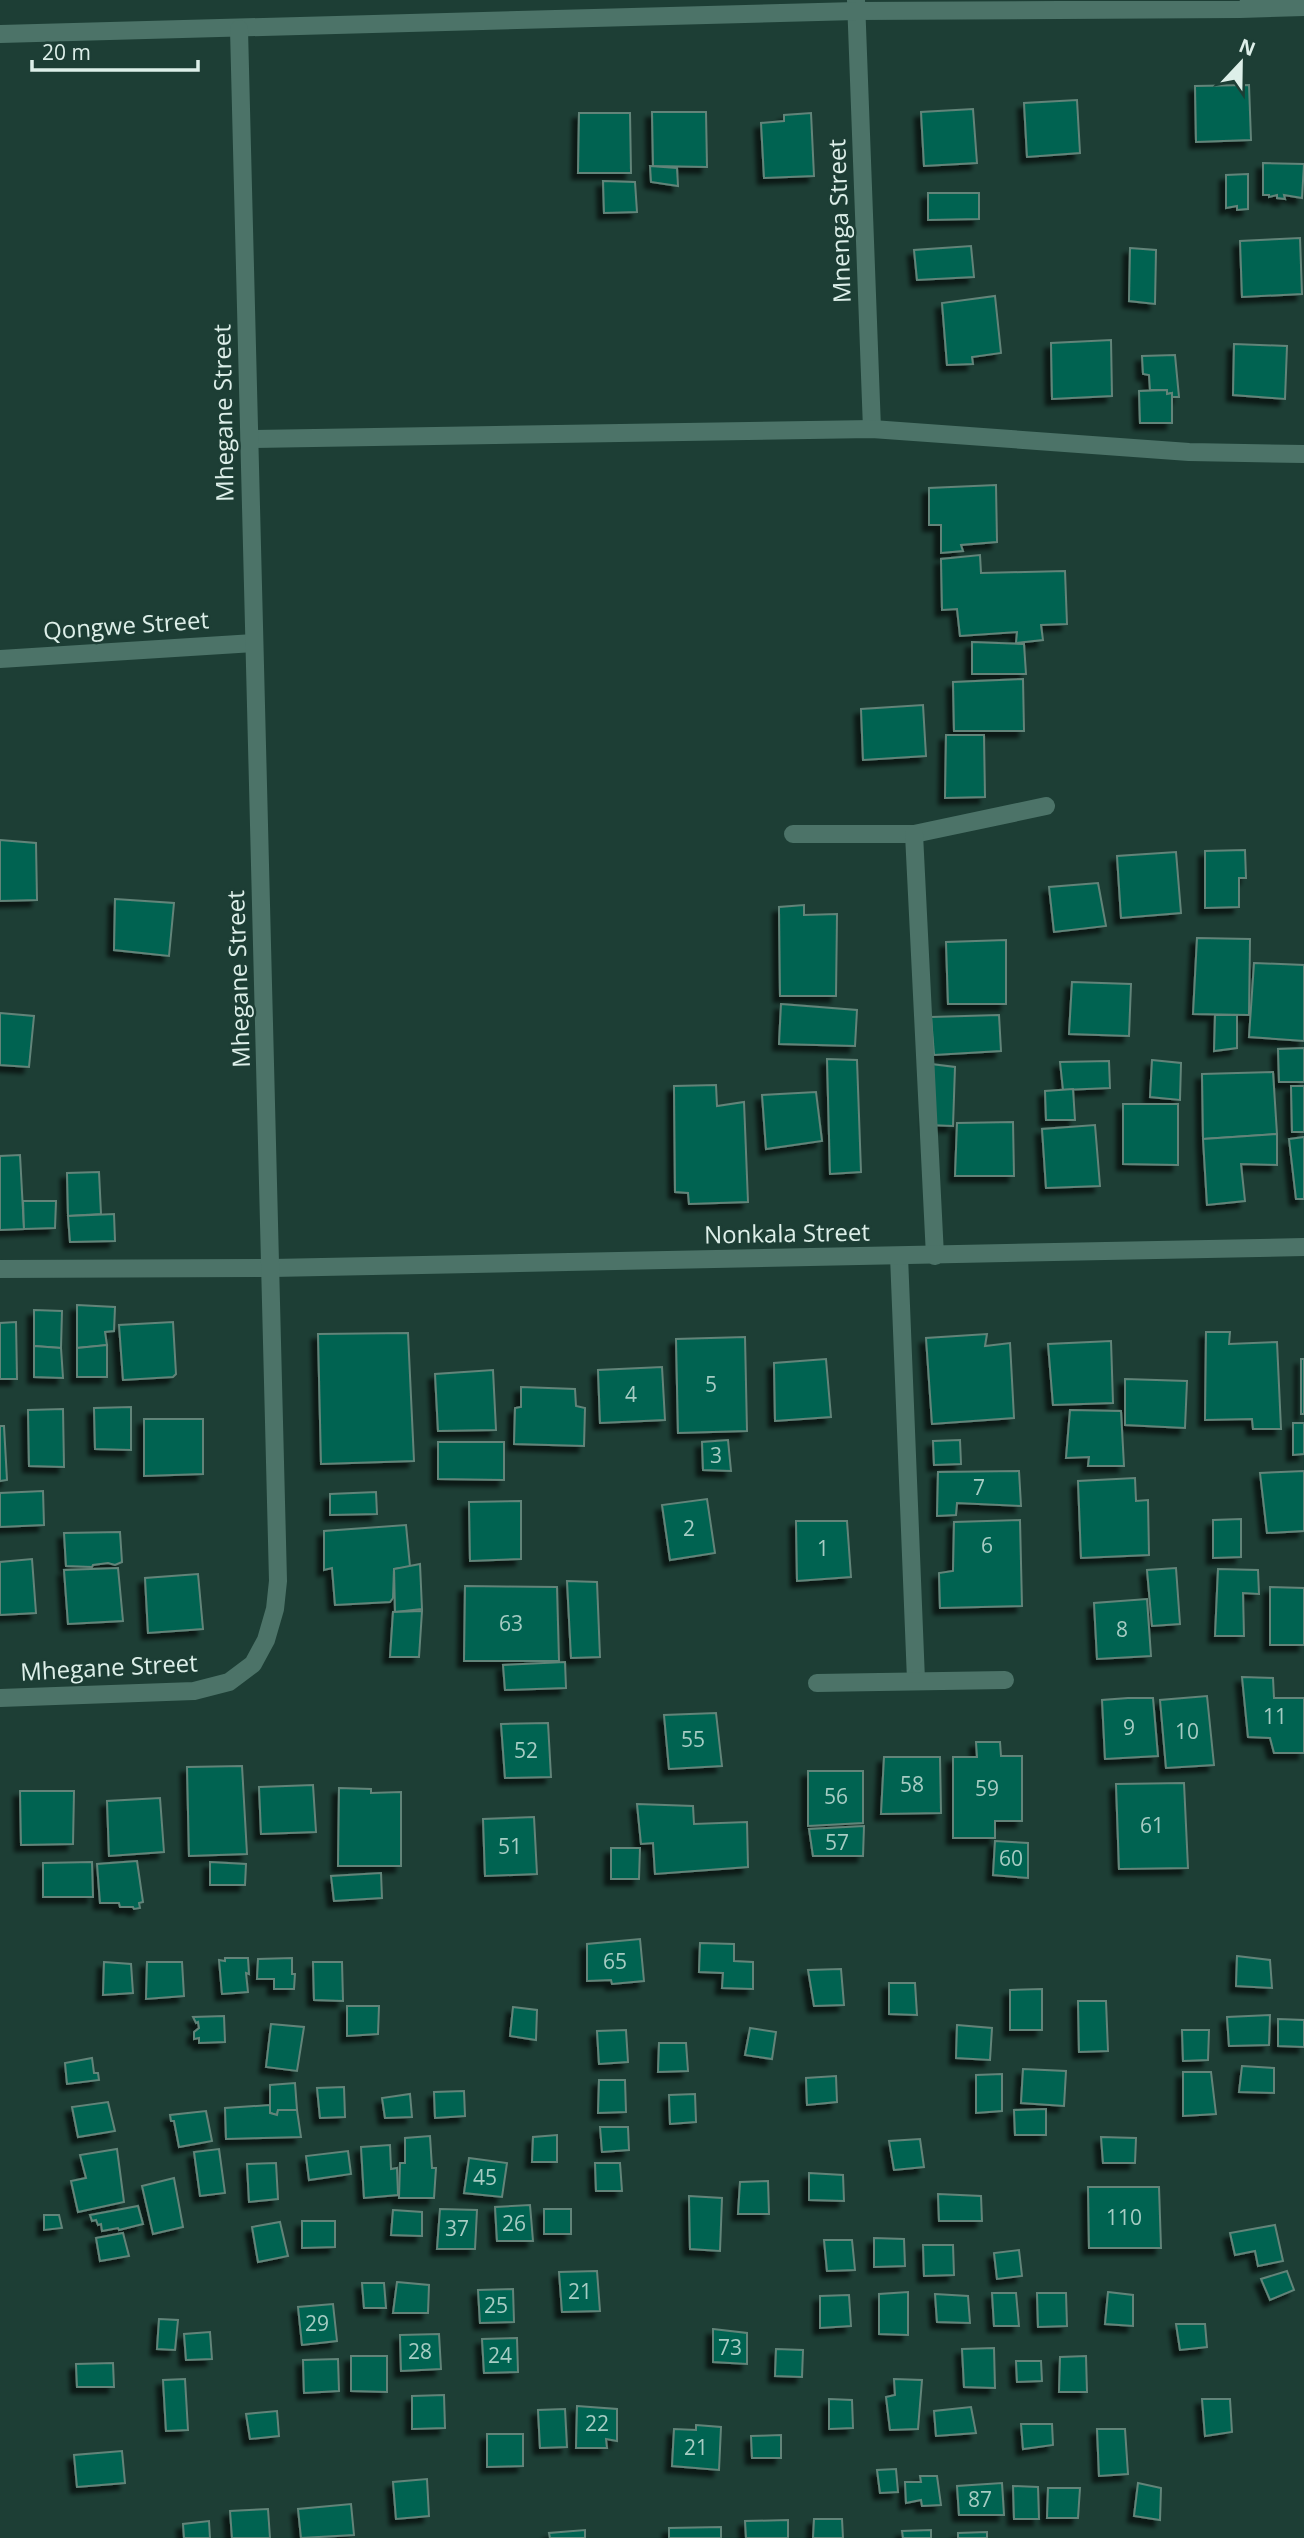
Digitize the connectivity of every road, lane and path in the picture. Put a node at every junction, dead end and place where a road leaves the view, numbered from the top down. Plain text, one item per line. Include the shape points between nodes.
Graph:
1 (856, 5) edge
2 (1304, 6) edge
3 (239, 29) junction
4 (0, 34) edge
5 (872, 429) junction
6 (250, 439) junction
7 (1304, 454) edge
8 (254, 643) junction
9 (0, 659) edge
10 (1046, 806) dead end
11 (793, 834) dead end
12 (914, 834) junction
13 (1304, 1247) edge
14 (900, 1256) junction
15 (935, 1256) junction
16 (272, 1268) junction
17 (0, 1269) edge
18 (916, 1680) junction
19 (1004, 1680) dead end
20 (817, 1683) dead end
21 (0, 1698) edge

1 - 2 street
1 - 3 street
1 - 5 street, Mnenga Street
3 - 4 street
3 - 6 street, Mhegane Street
5 - 6 street
5 - 7 street via 1189,452
6 - 8 street, Mhegane Street
8 - 9 street, Qongwe Street
8 - 16 street, Mhegane Street
10 - 12 street
11 - 12 street
12 - 15 street
13 - 15 street, Nonkala Street
14 - 15 street, Nonkala Street
14 - 16 street, Nonkala Street
14 - 18 street
16 - 17 street, Nonkala Street
16 - 21 street, Mhegane Street via 278,1581 266,1640 253,1664 229,1682 194,1691
18 - 19 street
18 - 20 street

